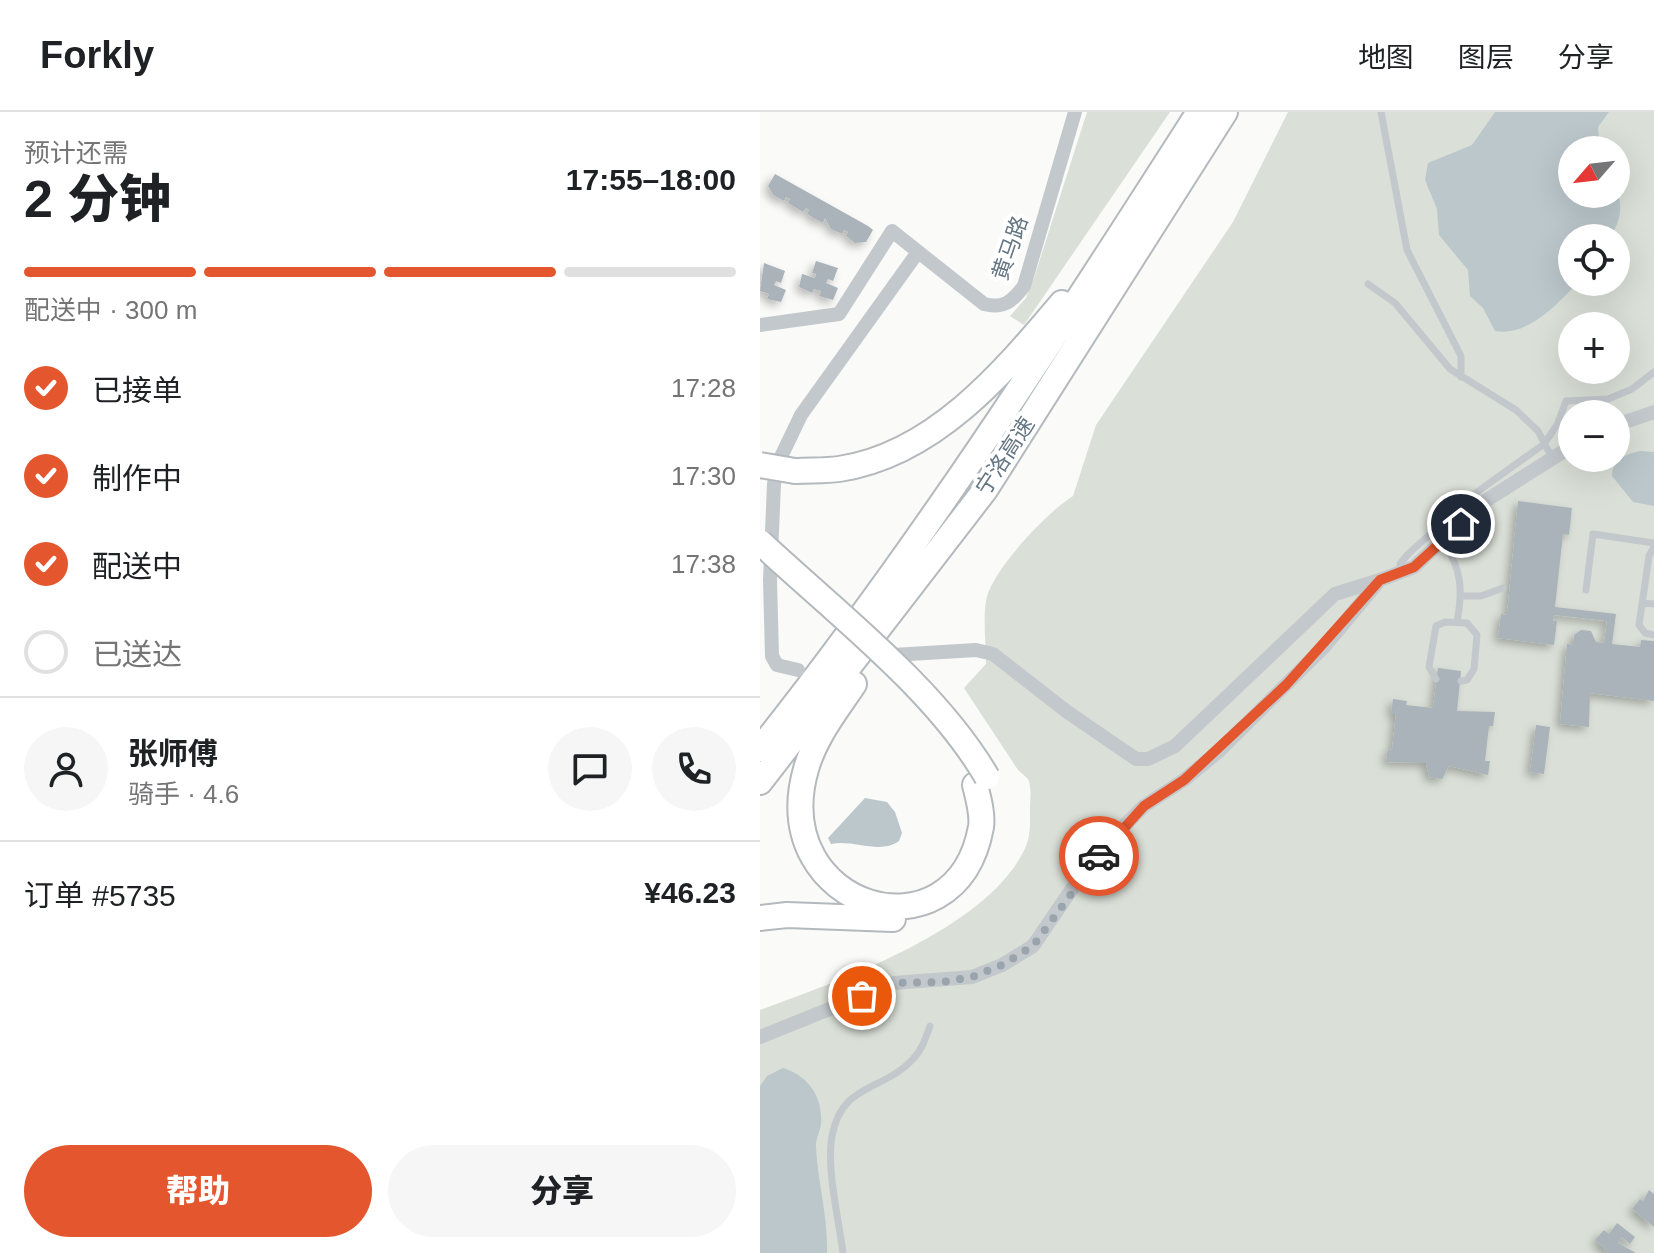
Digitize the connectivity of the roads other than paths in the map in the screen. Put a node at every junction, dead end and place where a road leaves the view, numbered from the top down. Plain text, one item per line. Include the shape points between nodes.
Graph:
1 (1075, 112) edge
2 (1198, 112) edge
3 (1225, 112) edge
4 (1381, 112) edge
5 (918, 252) junction
6 (1368, 284) dead end
7 (760, 325) edge
8 (1654, 372) edge
9 (1461, 377) junction
10 (1654, 412) edge
11 (1630, 420) edge
12 (1544, 444) junction
13 (1558, 454) edge
14 (1552, 458) junction
15 (760, 465) edge
16 (985, 490) junction
17 (1442, 541) junction
18 (760, 542) edge
19 (1654, 545) edge
20 (760, 560) edge
21 (1403, 574) junction
22 (1380, 580) junction
23 (1503, 588) dead end
24 (1586, 590) dead end
25 (1462, 596) junction
26 (1642, 603) junction
27 (1654, 604) edge
28 (1457, 622) junction
29 (1654, 635) edge
30 (893, 655) dead end
31 (798, 670) dead end
32 (1436, 679) dead end
33 (1461, 681) dead end
34 (760, 749) edge
35 (981, 781) junction
36 (760, 782) edge
37 (760, 918) edge
38 (930, 1026) dead end
39 (760, 1037) edge
40 (843, 1253) edge

1 - 5 street, 黄马路 via 1024,286 1015,299 997,307 984,304
2 - 15 highway, bridge via 1065,299 1015,359 956,415 879,459 838,469 795,471
2 - 34 highway, 宁洛高速 via 1041,360
3 - 16 highway, 宁洛高速
4 - 9 lane via 1407,250 1461,356
5 - 7 street, 黄马路 via 892,231 839,314
5 - 31 street via 801,415 775,472 772,656 777,665
6 - 9 lane via 1395,303
8 - 12 lane via 1608,399 1566,401
9 - 12 lane via 1516,410
10 - 11 street
12 - 14 lane
12 - 21 lane via 1477,492 1408,554 1400,564
13 - 14 street
14 - 17 street via 1482,503
16 - 35 highway via 819,736 806,770 802,827 823,874 842,891 889,907 914,905 958,880 973,854 982,824
16 - 36 highway, 宁洛高速
17 - 21 street
17 - 25 lane via 1459,570
18 - 35 highway, bridge via 937,707 969,746
19 - 24 lane via 1593,534
19 - 26 lane
20 - 35 highway via 929,714
21 - 22 street
22 - 30 street via 1335,594 1175,746 1148,759 1136,759 993,654 976,650
22 - 39 street via 1324,647 1219,751 1144,806 1117,833 1033,946 972,977 894,983
23 - 25 lane
25 - 28 lane
26 - 27 lane
26 - 29 lane via 1641,630
28 - 32 lane via 1440,623 1433,632 1429,667
28 - 33 lane via 1472,626 1477,635 1474,669
35 - 37 highway via 997,805 983,868 966,893 944,909 911,918
38 - 40 lane via 914,1059 860,1091 844,1104 837,1119 831,1152

